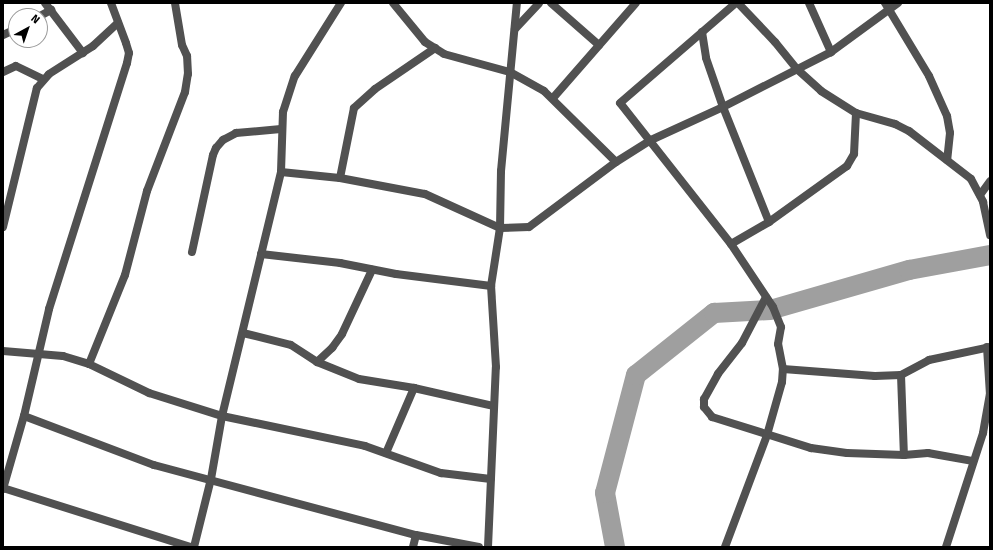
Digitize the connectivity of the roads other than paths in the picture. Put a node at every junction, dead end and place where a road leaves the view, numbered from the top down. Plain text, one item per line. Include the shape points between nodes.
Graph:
1 (111, 3) edge
2 (175, 3) edge
3 (341, 3) edge
4 (393, 3) edge
5 (517, 3) edge
6 (539, 3) edge
7 (551, 3) edge
8 (636, 3) edge
9 (737, 3) edge
10 (809, 3) edge
11 (898, 3) edge
12 (48, 6) edge
13 (886, 6) edge
14 (118, 23) junction
15 (515, 29) junction
16 (702, 32) junction
17 (599, 45) junction
18 (435, 48) junction
19 (831, 52) junction
20 (83, 53) junction
21 (798, 70) junction
22 (3, 72) edge
23 (510, 72) junction
24 (42, 79) junction
25 (553, 98) junction
26 (723, 107) junction
27 (856, 113) junction
28 (281, 129) junction
29 (651, 140) junction
30 (947, 160) junction
31 (616, 162) junction
32 (282, 172) junction
33 (340, 178) junction
34 (990, 181) edge
35 (980, 195) junction
36 (769, 222) junction
37 (3, 227) edge
38 (500, 228) junction
39 (990, 234) edge
40 (731, 244) junction
41 (192, 252) dead end
42 (261, 254) junction
43 (372, 270) junction
44 (491, 286) junction
45 (766, 297) junction
46 (243, 333) junction
47 (989, 347) edge
48 (3, 351) edge
49 (38, 353) junction
50 (318, 362) junction
51 (89, 364) junction
52 (783, 370) junction
53 (901, 375) junction
54 (414, 388) junction
55 (494, 406) junction
56 (24, 416) junction
57 (222, 416) junction
58 (767, 435) junction
59 (386, 453) junction
60 (904, 455) junction
61 (973, 461) junction
62 (211, 479) junction
63 (491, 479) junction
64 (3, 489) edge
65 (416, 535) junction
66 (190, 547) edge
67 (194, 547) edge
68 (414, 547) edge
69 (479, 547) edge
70 (488, 547) edge
71 (725, 547) edge
72 (946, 547) edge

1 - 14 street
2 - 51 street via 182,45 187,56 185,92 147,190 125,275
3 - 28 street via 295,76 283,112
4 - 18 street via 424,42
5 - 15 street
6 - 15 street
7 - 17 street
8 - 17 street
9 - 16 street
9 - 21 street
10 - 19 street
11 - 13 street
12 - 20 street
13 - 19 street
13 - 30 street via 929,76 947,116 950,133
14 - 20 street
14 - 49 street via 128,53 127,64 49,309
15 - 23 street
16 - 26 street via 706,58
16 - 29 street via 620,103
17 - 25 street
18 - 23 street via 444,54
18 - 33 street via 375,89 354,108
19 - 21 street
20 - 24 street
21 - 26 street
21 - 27 street via 821,90
22 - 24 street via 16,66
23 - 25 street via 534,83
23 - 38 street via 501,171
24 - 37 street via 37,88
25 - 31 street
26 - 29 street
26 - 36 street
27 - 30 street via 895,124 909,131
27 - 36 street via 854,154 847,166
28 - 32 street
28 - 41 street via 236,134 223,140 216,148 212,154
29 - 31 street
29 - 40 street
30 - 35 street via 971,179
31 - 38 street via 539,222 520,230
32 - 33 street
32 - 42 street
33 - 38 street via 425,194
34 - 35 street
35 - 39 street
36 - 40 street
38 - 44 street
40 - 45 street
42 - 43 street
42 - 46 street
43 - 44 street
43 - 50 street via 342,334
44 - 55 street via 496,367
45 - 52 street via 782,327 778,351
45 - 58 street via 742,343 718,374 704,399 704,407 712,417
46 - 50 street via 291,345
46 - 57 street
47 - 53 street via 929,360
47 - 61 street via 990,395 983,433
48 - 49 street via 16,354
49 - 51 street via 63,356
49 - 56 street
50 - 54 street via 359,379
51 - 57 street via 149,393
52 - 53 street via 875,376
52 - 58 street
53 - 60 street
54 - 55 street
54 - 59 street
55 - 63 street
56 - 62 street via 154,465
56 - 64 street
57 - 59 street via 365,446
57 - 62 street
58 - 60 street via 833,451
58 - 71 street
59 - 63 street via 441,473
60 - 61 street via 928,453
61 - 72 street
62 - 65 street
62 - 67 street
63 - 70 street
64 - 66 street
65 - 68 street
65 - 69 street

